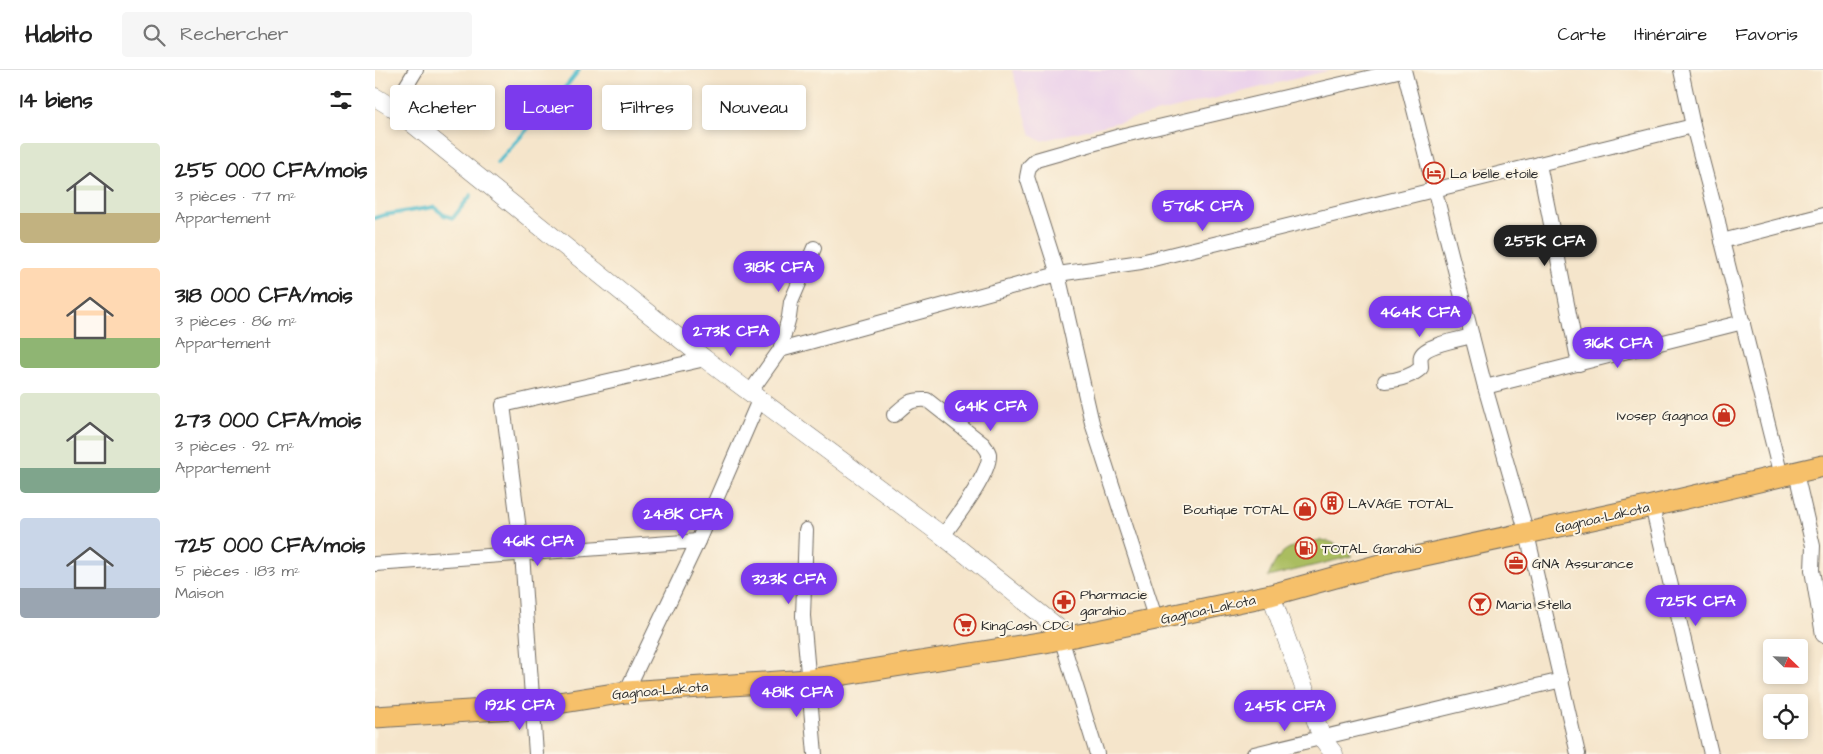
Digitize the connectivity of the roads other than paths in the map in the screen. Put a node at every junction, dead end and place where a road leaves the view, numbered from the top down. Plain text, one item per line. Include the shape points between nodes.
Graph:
1 (416, 70) edge
2 (1403, 70) edge
3 (1681, 70) edge
4 (407, 85) edge
5 (375, 97) edge
6 (390, 106) edge
7 (1693, 126) junction
8 (420, 130) edge
9 (1539, 164) junction
10 (1435, 190) junction
11 (1823, 215) edge
12 (1722, 241) junction
13 (814, 248) dead end
14 (1058, 274) junction
15 (1743, 322) junction
16 (1472, 336) junction
17 (780, 350) junction
18 (705, 358) junction
19 (1579, 364) junction
20 (1385, 381) dead end
21 (1485, 387) junction
22 (756, 395) junction
23 (895, 415) dead end
24 (1823, 466) edge
25 (1788, 475) junction
26 (1653, 506) junction
27 (805, 530) dead end
28 (1527, 534) junction
29 (943, 536) junction
30 (698, 541) junction
31 (1813, 546) junction
32 (521, 554) junction
33 (1823, 559) edge
34 (375, 564) edge
35 (1271, 595) junction
36 (1157, 620) junction
37 (1823, 635) edge
38 (1061, 638) junction
39 (808, 680) junction
40 (1562, 680) junction
41 (626, 692) junction
42 (533, 707) junction
43 (375, 717) edge
44 (1322, 738) junction
45 (536, 754) edge
46 (815, 754) edge
47 (1097, 754) edge
48 (1254, 754) edge
49 (1334, 754) edge
50 (1579, 754) edge
51 (1711, 754) edge

1 - 4 street
2 - 10 street
2 - 14 street via 1120,136 1036,160 1027,177
3 - 7 street
5 - 6 street
7 - 9 street
7 - 12 street
8 - 18 street
9 - 10 street
9 - 19 street
10 - 14 street via 1141,262
10 - 16 street
11 - 12 street
12 - 15 street
13 - 17 street via 791,302
14 - 17 street
14 - 36 street via 1092,423
15 - 19 street
15 - 25 street
16 - 20 street via 1435,346 1423,354 1421,368 1417,371 1400,380
16 - 21 street
17 - 22 street
18 - 22 street
18 - 32 street via 503,405
19 - 21 street
21 - 28 street
22 - 29 street
22 - 30 street
23 - 29 street via 907,403 916,399 927,400 989,452 988,465 981,479
24 - 25 main road, Gagnoa-Lakota
25 - 26 main road, Gagnoa-Lakota
25 - 31 street
26 - 28 main road, Gagnoa-Lakota
26 - 51 street
27 - 39 street via 803,616
28 - 35 main road, Gagnoa-Lakota via 1383,564
28 - 40 street
29 - 38 street via 1057,628
30 - 32 street
30 - 41 street
31 - 33 street
31 - 37 street via 1811,570
32 - 34 street
32 - 42 street
35 - 36 main road, Gagnoa-Lakota
35 - 44 street
36 - 38 main road, Gagnoa-Lakota
38 - 39 main road, Gagnoa-Lakota
38 - 47 street
39 - 41 main road, Gagnoa-Lakota
39 - 46 street
40 - 44 street
40 - 50 street
41 - 42 main road, Gagnoa-Lakota
42 - 43 main road, Gagnoa-Lakota
42 - 45 street
44 - 48 street
44 - 49 street

